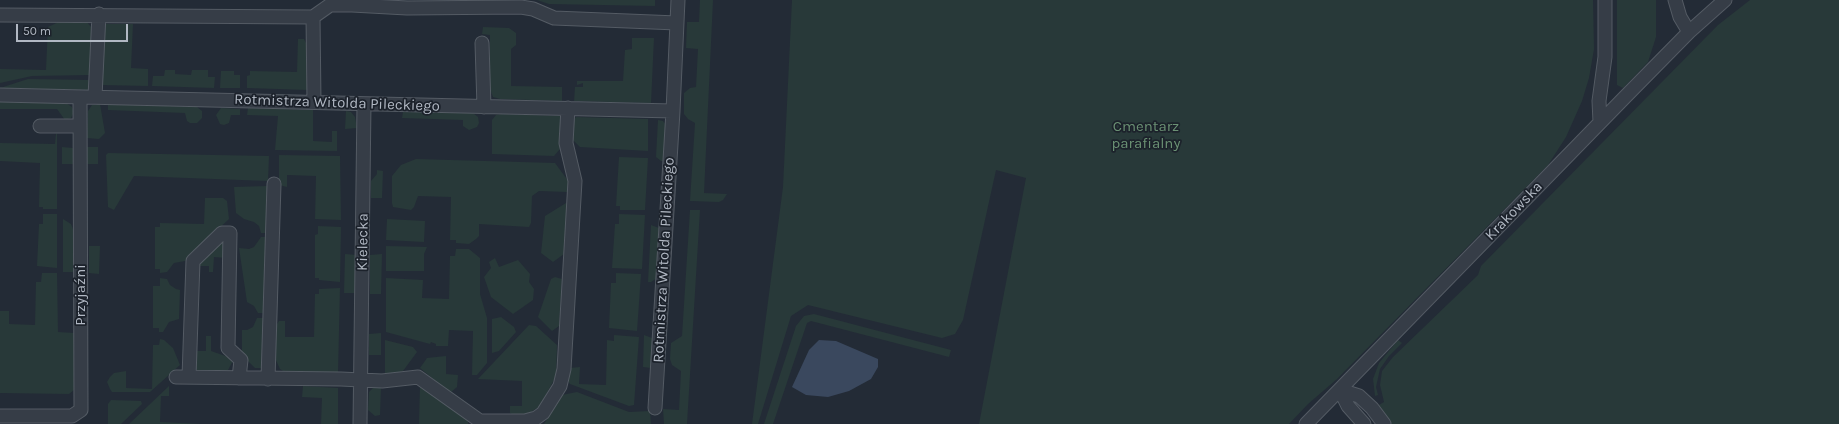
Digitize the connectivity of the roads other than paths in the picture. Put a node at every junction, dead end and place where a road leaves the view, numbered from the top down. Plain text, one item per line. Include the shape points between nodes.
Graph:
1 (678, 0) edge
2 (1605, 0) edge
3 (1675, 0) edge
4 (1725, 0) edge
5 (0, 14) edge
6 (99, 14) junction
7 (313, 17) junction
8 (677, 23) junction
9 (1689, 32) junction
10 (482, 43) dead end
11 (0, 95) edge
12 (80, 97) junction
13 (95, 97) junction
14 (314, 102) junction
15 (364, 104) junction
16 (484, 107) junction
17 (568, 108) junction
18 (673, 111) junction
19 (1600, 122) junction
20 (40, 126) dead end
21 (80, 126) junction
22 (274, 184) dead end
23 (239, 378) junction
24 (268, 379) junction
25 (361, 381) junction
26 (1340, 390) junction
27 (656, 408) dead end
28 (0, 416) edge
29 (360, 424) edge
30 (1306, 424) edge
31 (1364, 424) edge
32 (1384, 424) edge

1 - 8 street, Rotmistrza Witolda Pileckiego
2 - 19 street via 1605,57 1599,106
3 - 9 street via 1680,17
4 - 9 street, Krakowska
5 - 6 street
6 - 7 street
6 - 13 street
7 - 8 street via 330,5 521,8 533,9 554,18
7 - 14 street
8 - 18 street, Rotmistrza Witolda Pileckiego
9 - 19 street, Krakowska
10 - 16 street
11 - 12 street, Rotmistrza Witolda Pileckiego
12 - 13 street, Rotmistrza Witolda Pileckiego
12 - 21 street, Przyjaźni
13 - 14 street, Rotmistrza Witolda Pileckiego
14 - 15 street, Rotmistrza Witolda Pileckiego
15 - 16 street, Rotmistrza Witolda Pileckiego
15 - 25 street, Kielecka
16 - 17 street, Rotmistrza Witolda Pileckiego
17 - 18 street, Rotmistrza Witolda Pileckiego
17 - 25 street via 566,143 576,181 564,369 560,386 542,413 525,421 480,421 418,377
18 - 27 street, Rotmistrza Witolda Pileckiego
19 - 26 street, Krakowska
20 - 21 street
21 - 28 street, Przyjaźni via 80,410 72,416
22 - 24 street
23 - 23 street via 182,377 193,261 222,233 230,233 228,348 240,360
23 - 24 street
24 - 25 street
25 - 29 street, Kielecka
26 - 30 street, Krakowska
26 - 31 street via 1348,406
26 - 32 street via 1359,396

